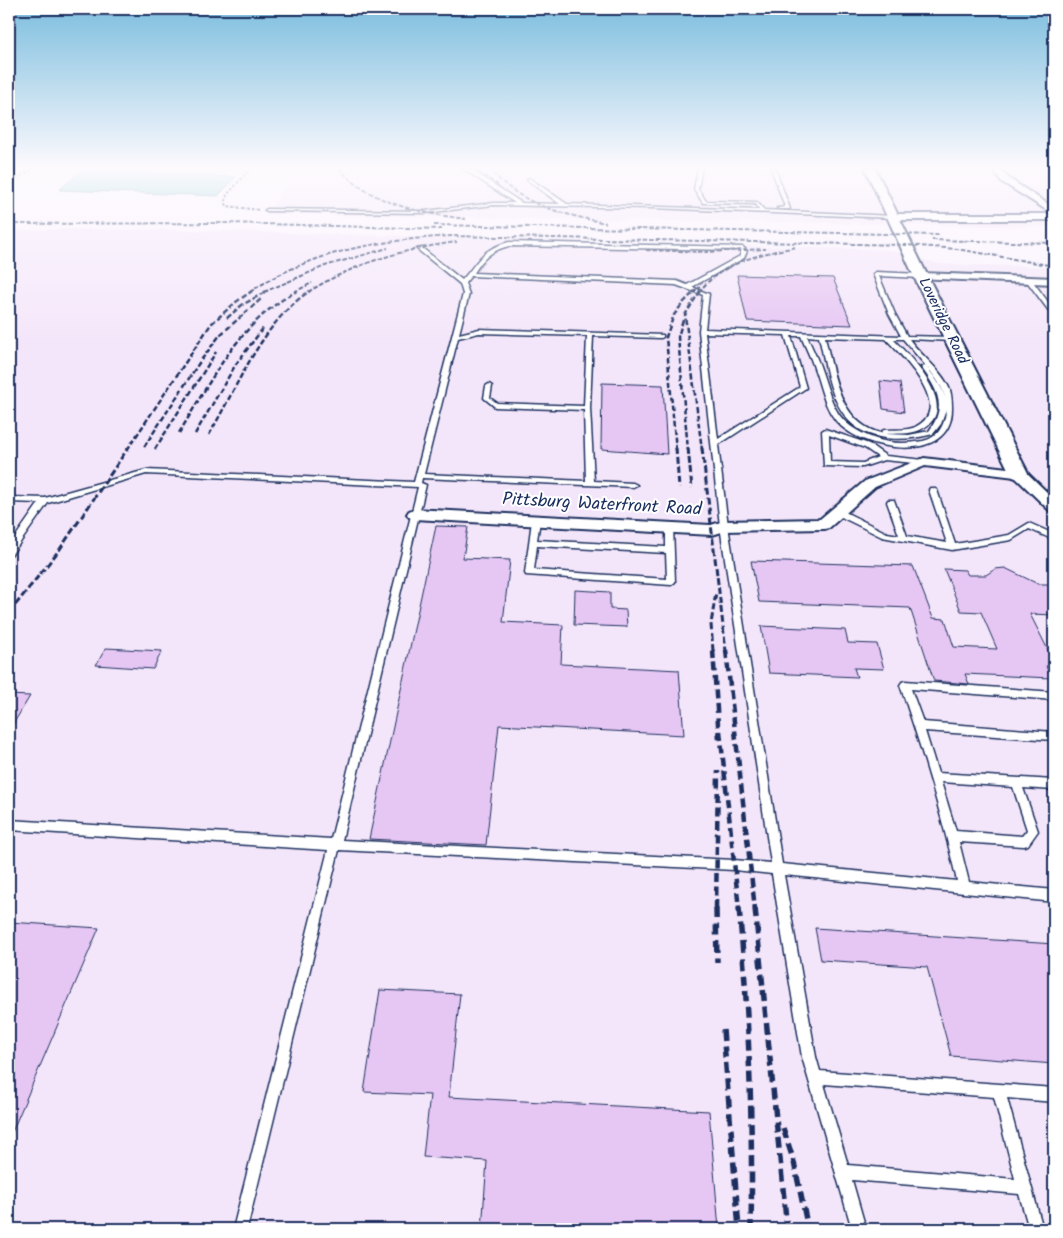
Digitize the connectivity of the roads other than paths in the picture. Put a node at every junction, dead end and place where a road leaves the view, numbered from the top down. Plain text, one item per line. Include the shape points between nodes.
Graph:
1 (898, 226) edge
2 (420, 249) dead end
3 (470, 274) junction
4 (921, 276) junction
5 (1029, 280) junction
6 (1054, 281) edge
7 (462, 283) junction
8 (687, 287) junction
9 (1054, 314) edge
10 (702, 331) junction
11 (590, 334) junction
12 (788, 334) junction
13 (803, 334) junction
14 (822, 335) junction
15 (661, 336) dead end
16 (455, 337) junction
17 (888, 337) junction
18 (900, 337) junction
19 (952, 339) junction
20 (489, 386) dead end
21 (587, 408) junction
22 (871, 432) junction
23 (714, 444) junction
24 (884, 458) junction
25 (924, 462) junction
26 (1019, 473) junction
27 (420, 476) junction
28 (590, 484) junction
29 (417, 485) junction
30 (633, 485) dead end
31 (932, 490) dead end
32 (9, 499) edge
33 (45, 501) junction
34 (892, 502) dead end
35 (1054, 507) edge
36 (838, 512) junction
37 (414, 514) junction
38 (536, 521) junction
39 (724, 526) junction
40 (670, 528) junction
41 (1054, 537) edge
42 (904, 538) junction
43 (533, 543) junction
44 (952, 547) junction
45 (670, 550) junction
46 (9, 552) edge
47 (1054, 696) edge
48 (919, 726) junction
49 (1054, 736) edge
50 (935, 777) junction
51 (1016, 782) junction
52 (1054, 784) edge
53 (9, 825) edge
54 (952, 836) junction
55 (335, 845) junction
56 (777, 869) junction
57 (964, 887) junction
58 (1054, 896) edge
59 (816, 1077) junction
60 (999, 1092) junction
61 (1054, 1095) edge
62 (843, 1172) junction
63 (1025, 1187) junction
64 (240, 1229) edge
65 (859, 1229) edge
66 (1036, 1229) edge

1 - 4 street, Loveridge Road
2 - 7 lane
3 - 7 lane
3 - 8 lane via 677,283
3 - 8 lane via 490,249 509,244 741,248 744,251 742,257
4 - 5 street
4 - 18 lane via 876,274
4 - 19 street, Loveridge Road
5 - 6 street
5 - 9 lane
7 - 16 lane via 466,294
8 - 10 lane via 706,294
10 - 12 lane
10 - 23 lane
11 - 15 lane
11 - 16 lane via 479,331
11 - 21 lane
12 - 13 lane
12 - 23 lane via 803,388
13 - 14 lane
13 - 18 lane via 831,410 844,426 866,439 907,446 926,443 940,436 951,413 942,382
14 - 17 lane
14 - 22 lane via 846,413
16 - 27 lane
17 - 18 lane
17 - 22 lane via 923,378 932,393 934,409 928,422 917,429
18 - 19 lane
18 - 22 lane via 939,391 943,415 931,433 917,437 903,438
19 - 26 street, Loveridge Road
20 - 21 lane via 487,398 495,405
21 - 28 lane
23 - 39 lane
24 - 24 lane via 863,465 827,464 825,431 867,446
24 - 25 lane
25 - 26 street, Pittsburg Waterfront Road
25 - 36 street, Pittsburg Waterfront Road via 870,484
26 - 35 street
27 - 28 lane
27 - 29 lane
28 - 30 lane
29 - 33 lane via 146,472
29 - 37 lane via 422,485
31 - 44 lane
32 - 33 lane
33 - 46 lane
34 - 42 lane
36 - 39 street, Pittsburg Waterfront Road via 824,524
36 - 42 lane via 885,535
37 - 38 street, Pittsburg Waterfront Road
37 - 55 lane
38 - 40 street, Pittsburg Waterfront Road
38 - 43 lane
39 - 40 street, Pittsburg Waterfront Road via 712,530
39 - 56 lane
40 - 45 lane
41 - 44 lane via 1029,526 1012,537
42 - 44 lane
43 - 45 lane
43 - 45 lane via 529,573 670,582
47 - 48 lane via 905,685
48 - 49 lane
48 - 50 lane
50 - 51 lane
50 - 54 lane
51 - 52 lane
51 - 54 lane via 1033,831 1024,841
53 - 55 lane
54 - 57 lane
55 - 56 lane via 734,864
55 - 64 lane
56 - 57 lane
56 - 59 lane via 809,1056
57 - 58 lane
59 - 60 lane
59 - 62 lane
60 - 61 lane
60 - 63 lane
62 - 63 lane
62 - 65 lane
63 - 66 lane

